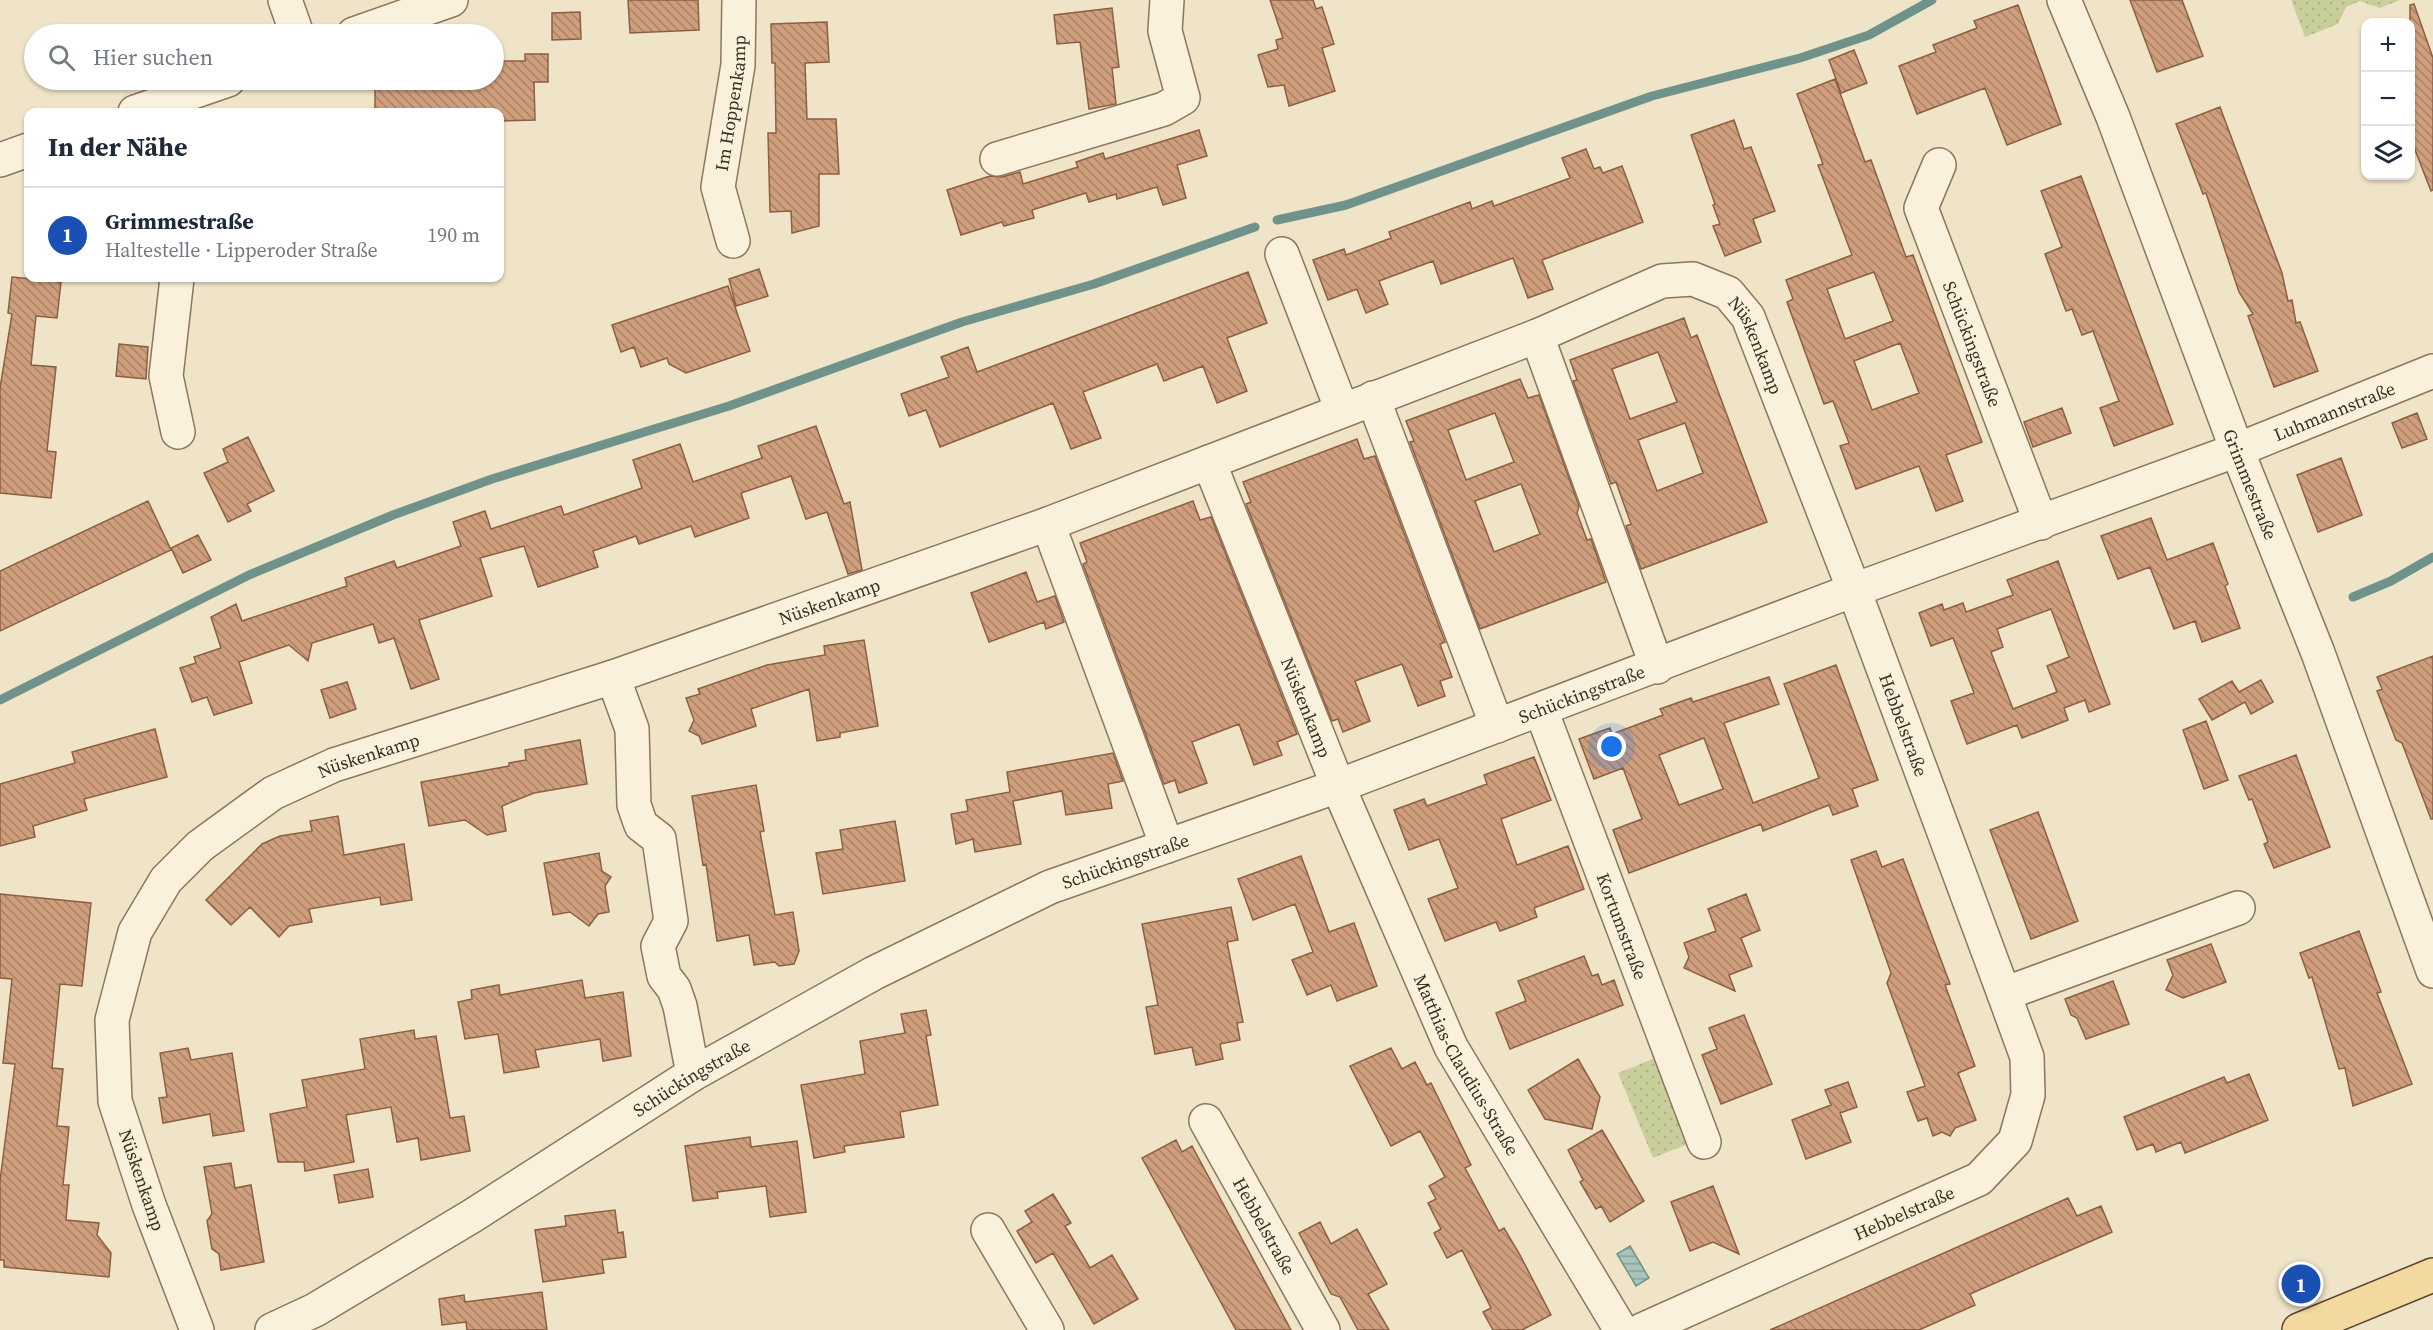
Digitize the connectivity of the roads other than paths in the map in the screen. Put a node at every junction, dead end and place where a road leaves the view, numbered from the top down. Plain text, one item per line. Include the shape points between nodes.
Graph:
1 (285, 0) edge
2 (451, 0) edge
3 (739, 0) edge
4 (1167, 0) edge
5 (2064, 0) edge
6 (293, 24) edge
7 (383, 24) edge
8 (213, 90) edge
9 (195, 102) edge
10 (159, 108) edge
11 (24, 151) edge
12 (996, 159) dead end
13 (0, 160) edge
14 (1939, 165) dead end
15 (733, 241) dead end
16 (1282, 254) dead end
17 (177, 282) edge
18 (1537, 336) junction
19 (2433, 371) edge
20 (1373, 398) junction
21 (1342, 410) junction
22 (178, 432) dead end
23 (2237, 450) junction
24 (1209, 462) junction
25 (2041, 523) junction
26 (1048, 524) junction
27 (1854, 590) junction
28 (1657, 667) junction
29 (613, 677) junction
30 (1541, 710) junction
31 (1497, 726) junction
32 (1338, 786) junction
33 (1167, 846) junction
34 (2238, 908) dead end
35 (2433, 971) edge
36 (2004, 994) junction
37 (693, 1074) junction
38 (1206, 1121) dead end
39 (1704, 1142) dead end
40 (988, 1230) dead end
41 (2433, 1275) edge
42 (197, 1330) edge
43 (272, 1330) edge
44 (1047, 1330) edge
45 (1323, 1330) edge
46 (1621, 1330) edge
47 (1642, 1330) edge
48 (2299, 1330) edge

1 - 6 street
2 - 7 street
3 - 15 street, Im Hoppenkamp via 738,66 718,187
4 - 12 street via 1165,31 1183,98 1164,109
5 - 23 street, Grimmestraße via 2113,117
8 - 9 street
9 - 10 street
11 - 13 street
14 - 25 street, Schückingstraße via 1921,208
16 - 21 street
17 - 22 street via 166,376
18 - 20 street, Nüskenkamp
18 - 27 street, Nüskenkamp via 1662,281 1693,279 1728,293 1748,317
18 - 28 street
19 - 23 street, Luhmannstraße
20 - 21 street, Nüskenkamp
20 - 31 street
21 - 24 street, Nüskenkamp
23 - 25 street, Schückingstraße
23 - 35 street, Grimmestraße via 2318,653
24 - 26 street, Nüskenkamp
24 - 32 street, Nüskenkamp
25 - 27 street, Schückingstraße
26 - 29 street, Nüskenkamp
26 - 33 street
27 - 28 street, Schückingstraße
27 - 36 street, Hebbelstraße
28 - 30 street, Schückingstraße
29 - 37 street via 632,729 634,805 641,825 659,839 671,921 658,946 664,976 680,1006
29 - 42 street, Nüskenkamp via 334,765 273,793 200,846 166,880 135,932 112,1020 115,1101 149,1205
30 - 31 street, Schückingstraße
30 - 39 street, Kortumstraße
31 - 32 street, Schückingstraße
32 - 33 street, Schückingstraße
32 - 46 street, Matthias-Claudius-Straße via 1451,1047
33 - 37 street, Schückingstraße via 1050,887 948,936
34 - 36 street
36 - 47 street, Hebbelstraße via 2027,1057 2028,1095 2015,1141 1985,1173 1969,1184
37 - 43 street, Schückingstraße via 472,1216 315,1310
38 - 45 street, Hebbelstraße
40 - 44 street
41 - 48 main road

